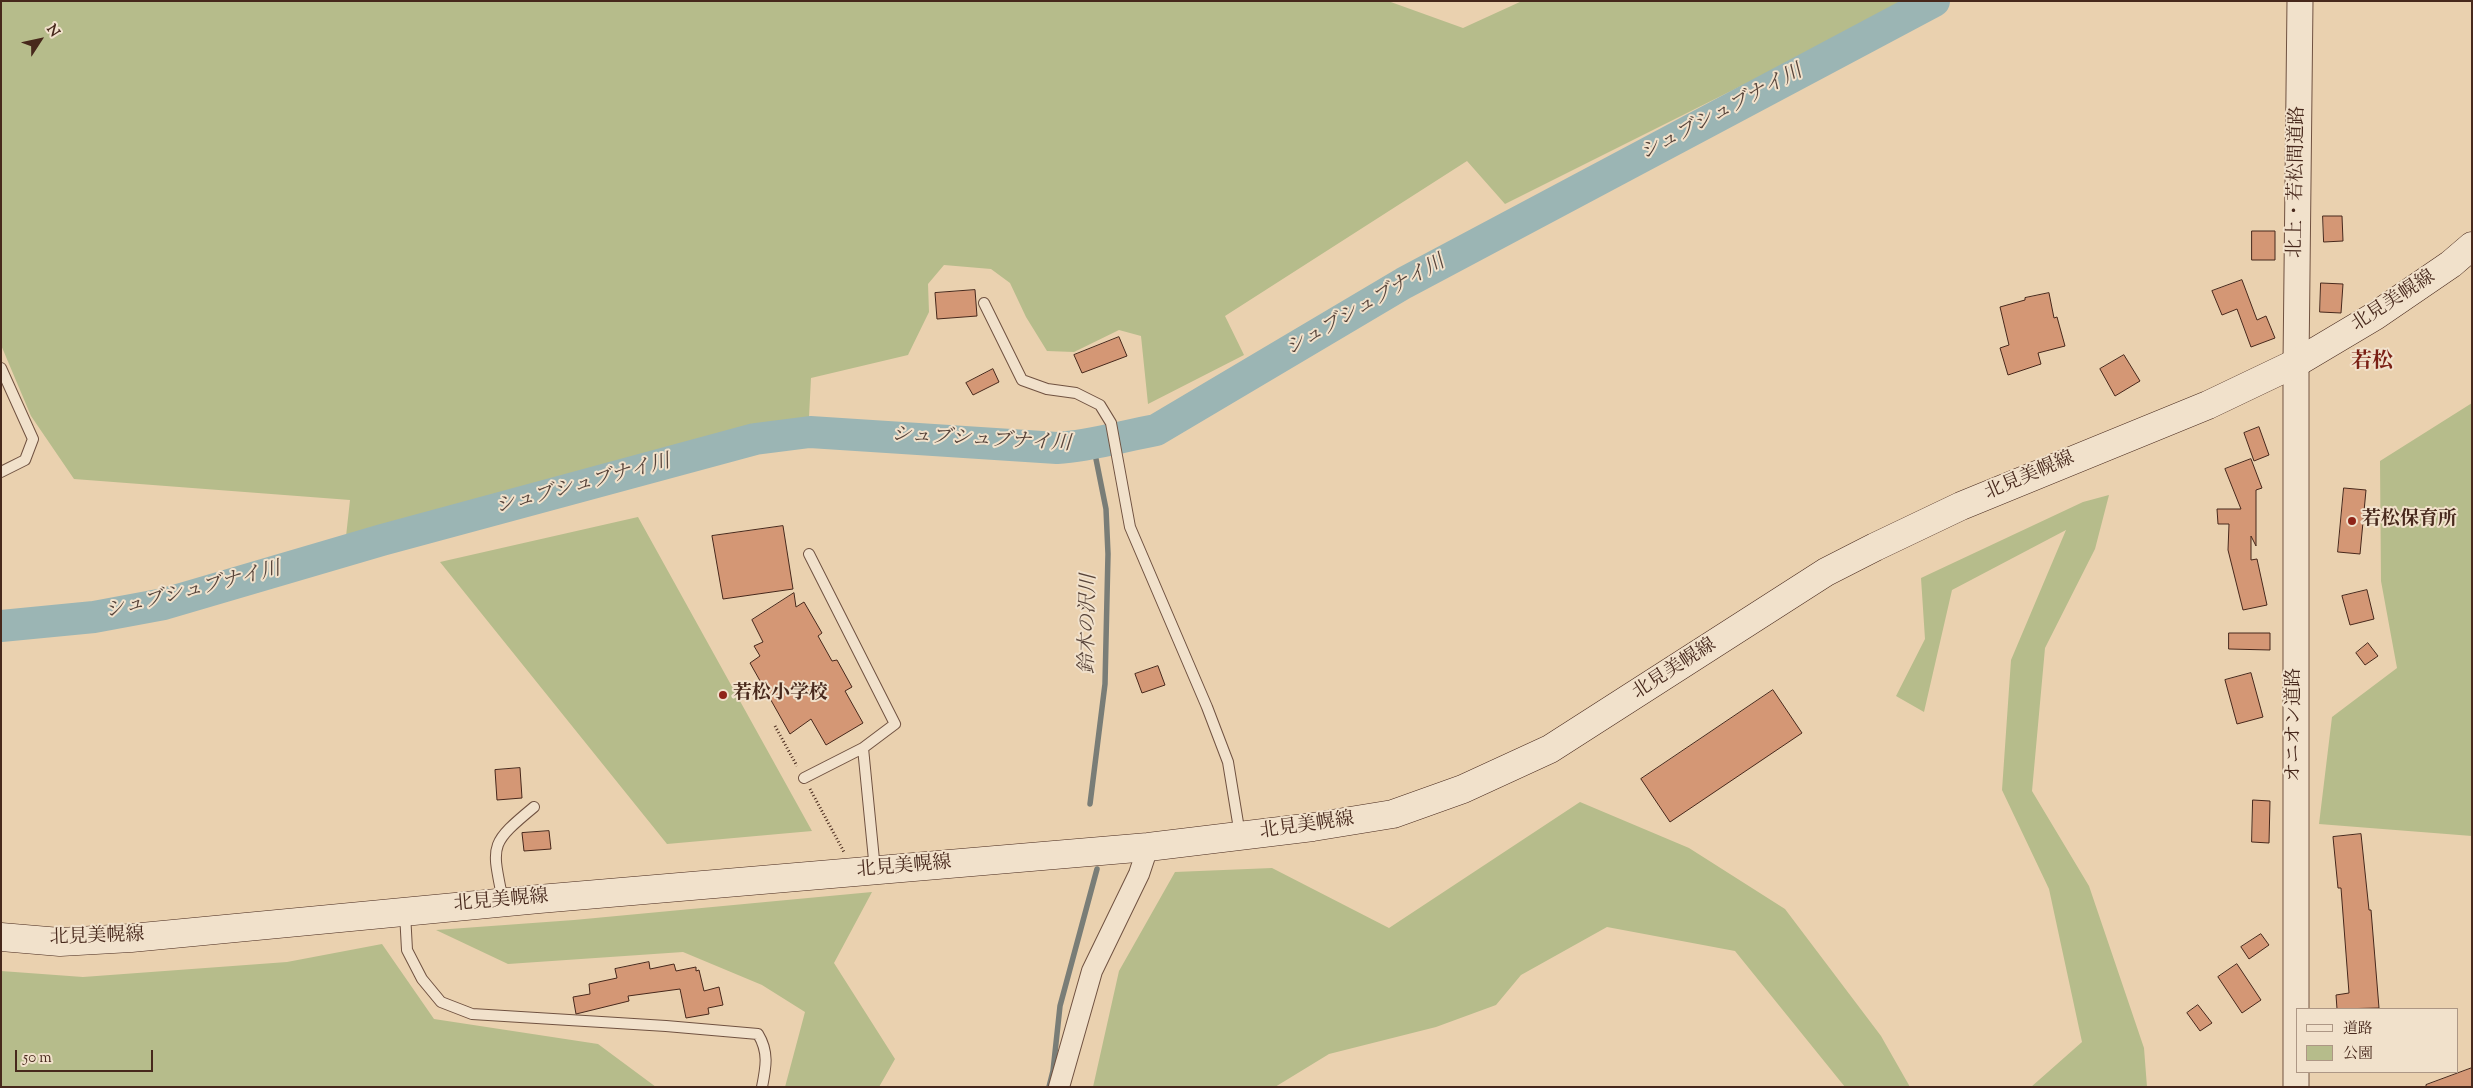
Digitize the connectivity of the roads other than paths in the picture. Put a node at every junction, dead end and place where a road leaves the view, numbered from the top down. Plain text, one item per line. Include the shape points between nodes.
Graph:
1 (2300, 1) edge
2 (2472, 246) edge
3 (984, 303) dead end
4 (2296, 364) junction
5 (1, 368) edge
6 (1, 472) edge
7 (809, 554) dead end
8 (863, 748) junction
9 (804, 778) road end
10 (534, 807) dead end
11 (1240, 836) junction
12 (1148, 847) junction
13 (865, 871) junction
14 (503, 902) junction
15 (405, 912) junction
16 (1, 937) edge
17 (762, 1087) edge
18 (1059, 1087) edge
19 (2296, 1087) edge

1 - 4 street, 北上・若松間道路
2 - 4 main road, 北見美幌線 via 2374,316
3 - 11 lane via 1022,380 1047,389 1076,393 1100,406 1111,423 1130,527 1228,762
4 - 11 main road, 北見美幌線 via 2208,405 1961,506 1826,572 1550,749 1463,790 1393,814
4 - 19 street, オニオン道路
5 - 6 lane via 33,439 24,460
7 - 8 lane via 895,724
8 - 9 lane
8 - 13 lane
10 - 14 lane via 496,845
11 - 12 main road, 北見美幌線
12 - 13 main road, 北見美幌線
12 - 18 street via 1139,874 1092,971
13 - 14 main road, 北見美幌線
14 - 15 main road, 北見美幌線
15 - 16 main road, 北見美幌線 via 131,938 60,942
15 - 17 lane via 407,950 422,979 441,1002 472,1014 758,1034 766,1047

